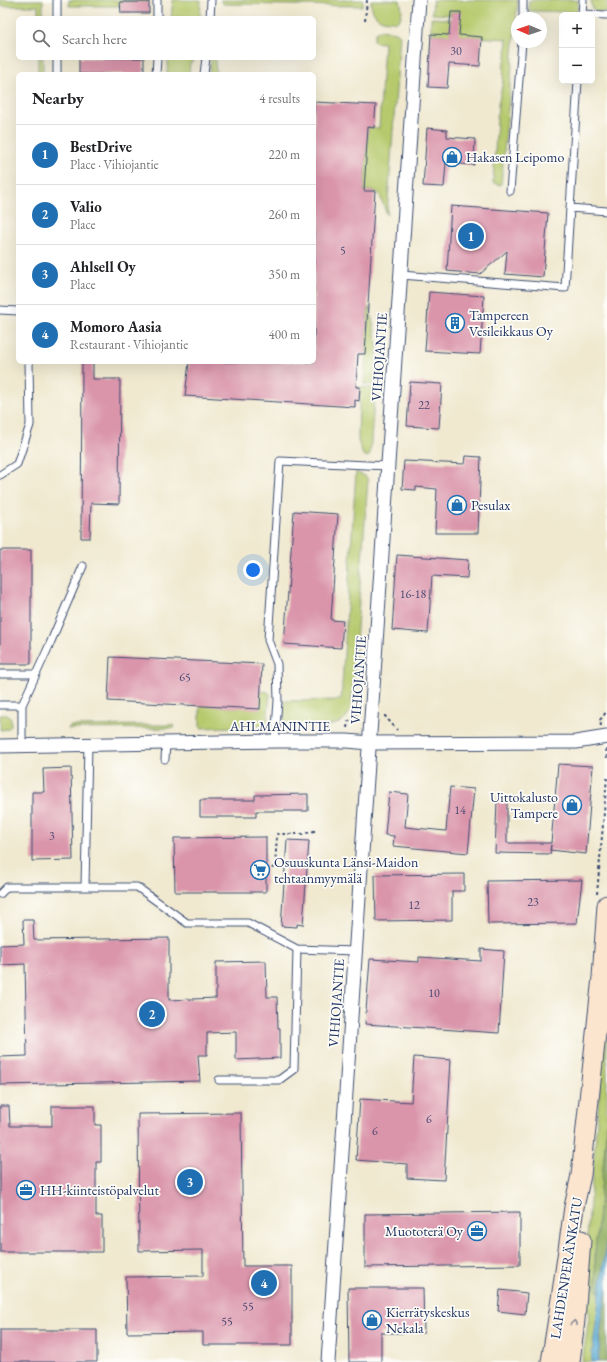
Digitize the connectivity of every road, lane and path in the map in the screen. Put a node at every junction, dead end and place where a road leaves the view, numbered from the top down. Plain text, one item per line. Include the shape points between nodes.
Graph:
1 (57, 0) edge
2 (157, 0) edge
3 (211, 0) edge
4 (367, 0) edge
5 (419, 0) edge
6 (524, 0) edge
7 (583, 0) edge
8 (523, 12) edge
9 (582, 12) edge
10 (595, 15) edge
11 (607, 15) edge
12 (57, 16) edge
13 (157, 16) edge
14 (210, 16) edge
15 (365, 21) dead end
16 (522, 48) edge
17 (57, 60) edge
18 (156, 60) edge
19 (206, 60) edge
20 (57, 72) edge
21 (156, 72) edge
22 (204, 72) edge
23 (578, 84) edge
24 (510, 191) dead end
25 (570, 208) junction
26 (607, 211) edge
27 (401, 275) junction
28 (0, 310) edge
29 (16, 311) edge
30 (29, 364) edge
31 (388, 466) junction
32 (0, 475) edge
33 (83, 566) dead end
34 (0, 674) edge
35 (36, 674) junction
36 (0, 705) edge
37 (22, 705) junction
38 (607, 711) edge
39 (605, 737) edge
40 (275, 741) junction
41 (166, 743) junction
42 (370, 743) junction
43 (88, 744) junction
44 (0, 746) edge
45 (22, 746) junction
46 (165, 759) dead end
47 (318, 830) dead end
48 (266, 870) dead end
49 (85, 887) junction
50 (0, 894) edge
51 (607, 904) edge
52 (297, 949) junction
53 (355, 951) junction
54 (219, 1080) dead end
55 (581, 1175) junction
56 (328, 1362) edge
57 (551, 1362) edge
58 (570, 1362) edge

1 - 12 lane
2 - 13 lane
3 - 14 lane
4 - 15 path
5 - 27 street, VIHIOJANTIE
6 - 8 lane
7 - 9 lane
10 - 11 lane
16 - 24 lane
17 - 20 lane
18 - 21 lane
19 - 22 lane
23 - 25 lane
25 - 26 lane
25 - 27 lane via 565,288
27 - 31 street, VIHIOJANTIE
28 - 29 lane
30 - 32 lane via 30,425 17,464
31 - 40 lane via 280,461 268,640 277,664
31 - 42 street, VIHIOJANTIE
33 - 35 lane
34 - 35 lane
35 - 37 lane
36 - 37 lane
37 - 45 lane
38 - 39 path via 600,720
39 - 42 street, AHLMANINTIE via 576,742
40 - 41 street, AHLMANINTIE
40 - 42 street, AHLMANINTIE
41 - 43 street, AHLMANINTIE
41 - 46 lane
42 - 53 street, VIHIOJANTIE
43 - 45 street, AHLMANINTIE
43 - 49 lane
44 - 45 street, AHLMANINTIE
47 - 48 path via 302,834 277,834 275,867
49 - 50 lane via 6,887
49 - 52 lane via 138,886 187,923 248,923
51 - 55 main road, LAHDENPERÄNKATU
52 - 53 lane
52 - 54 lane via 294,1069 279,1080
53 - 56 street, VIHIOJANTIE
55 - 57 main road, LAHDENPERÄNKATU
58 -> 55 main road, LAHDENPERÄNKATU via 578,1281

